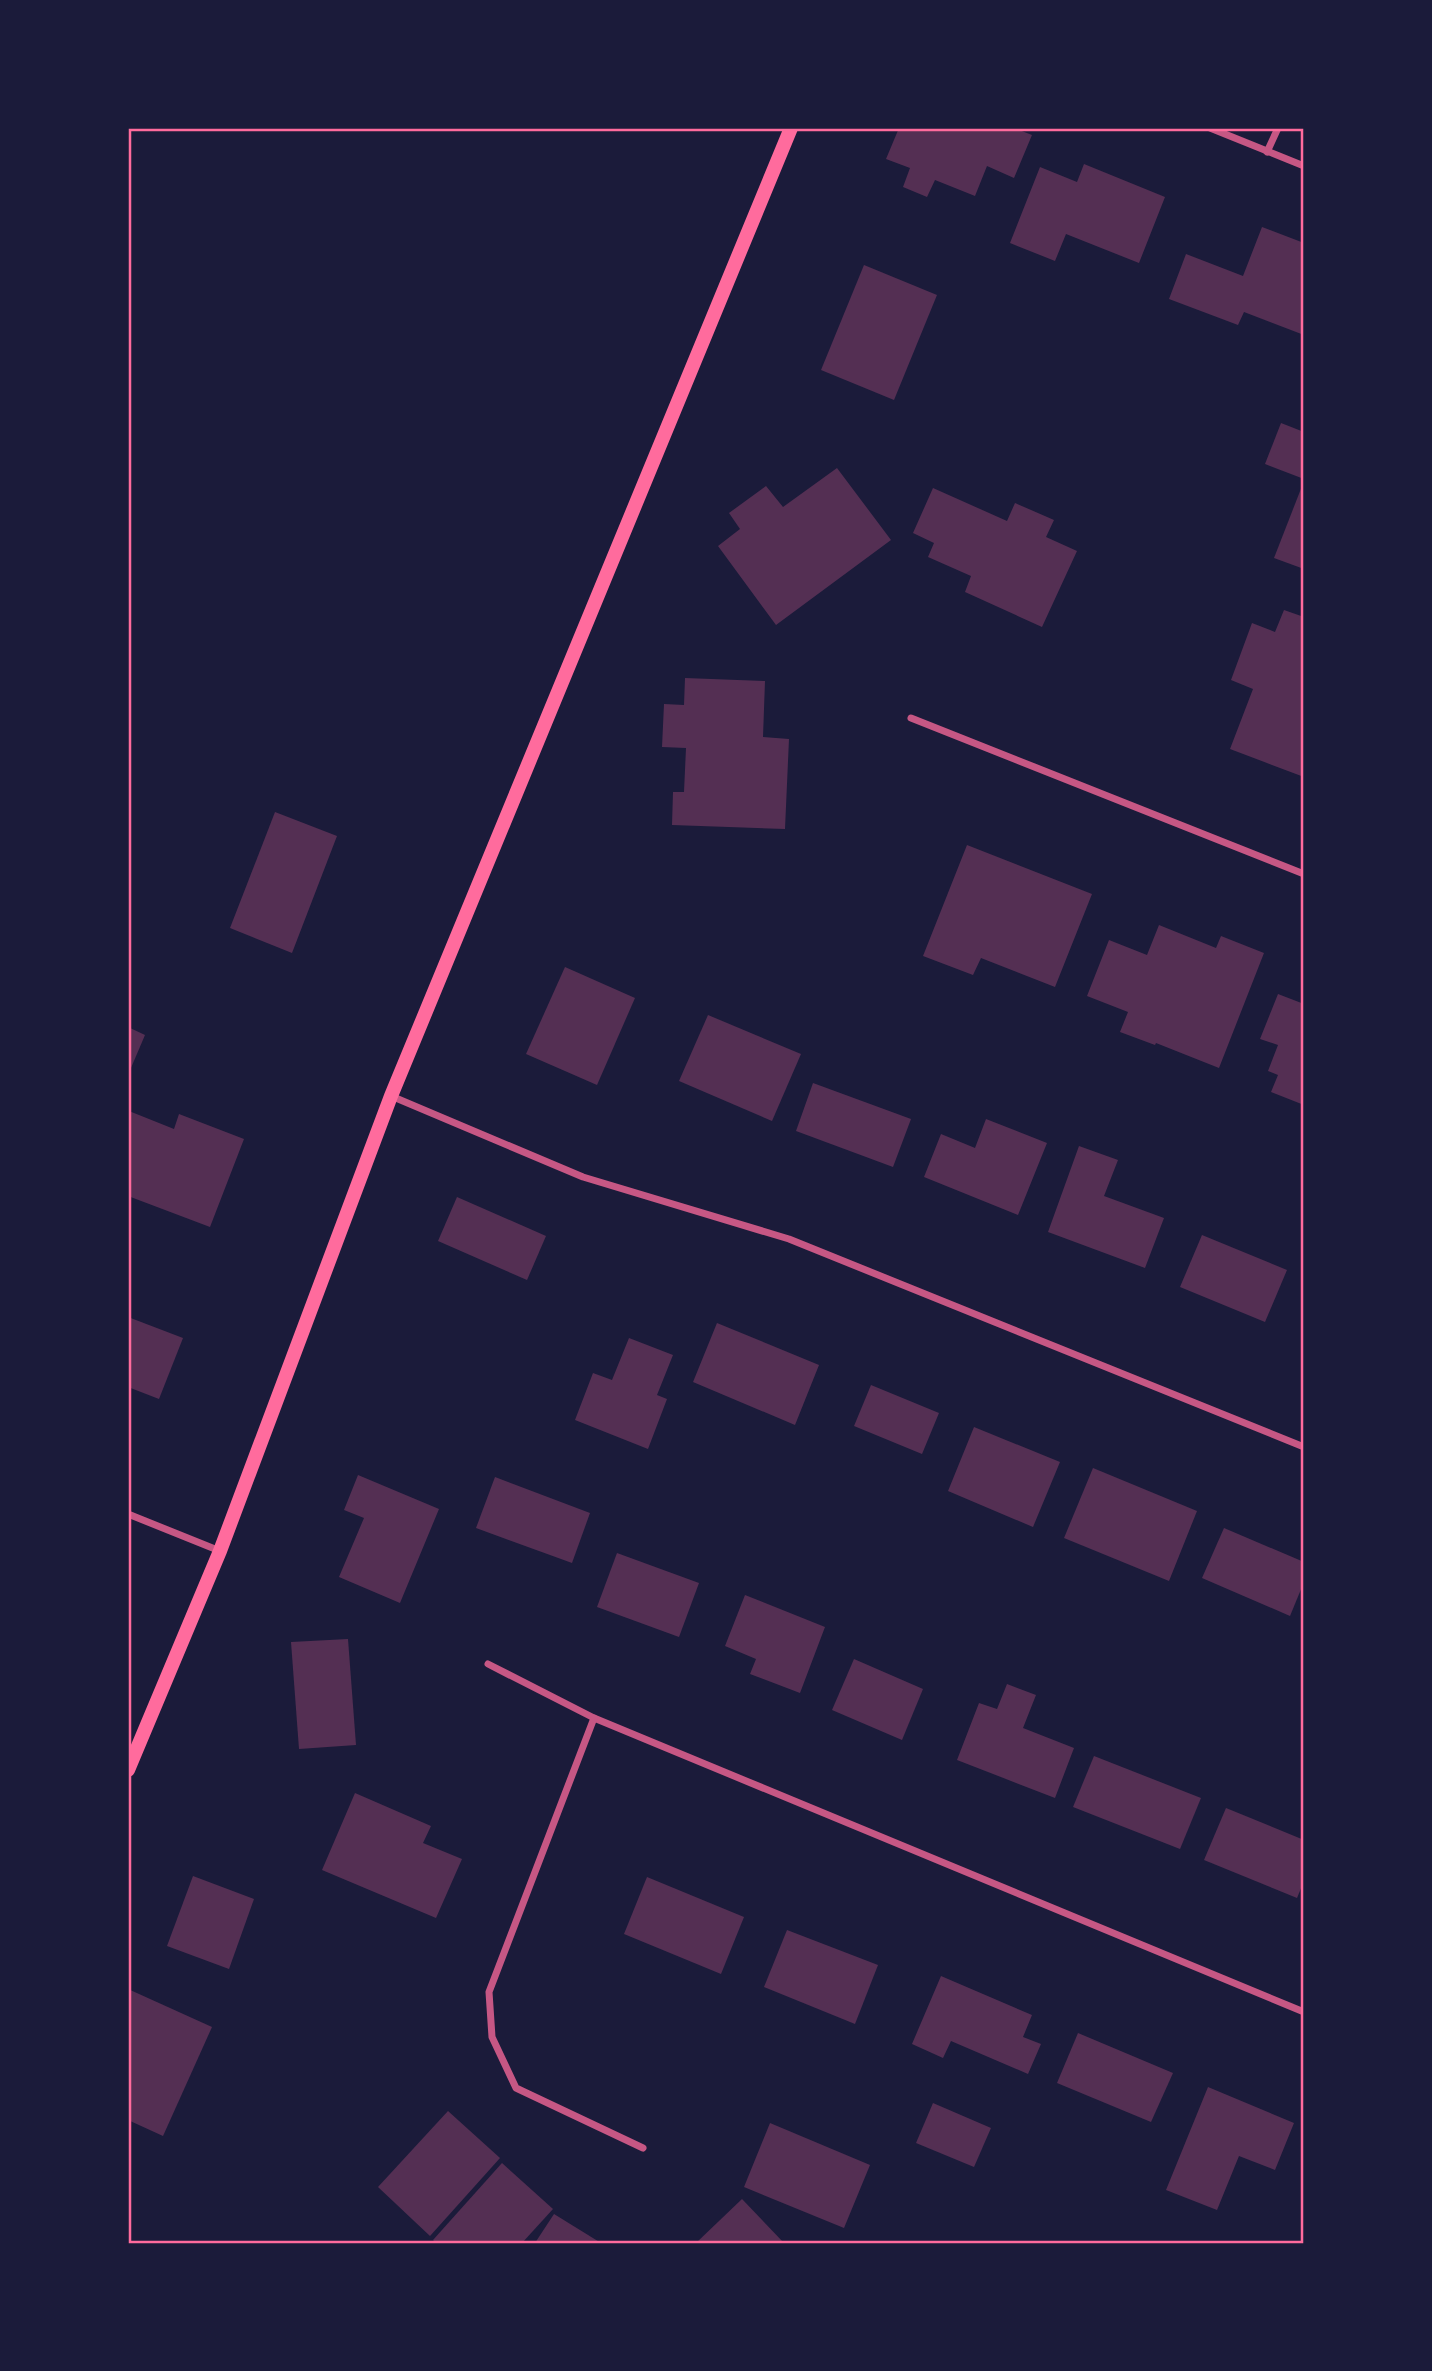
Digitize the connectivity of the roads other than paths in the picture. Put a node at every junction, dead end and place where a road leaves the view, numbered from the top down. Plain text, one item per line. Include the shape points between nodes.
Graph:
1 (791, 128) edge
2 (1210, 128) edge
3 (1278, 128) edge
4 (1267, 152) junction
5 (1304, 166) edge
6 (911, 718) dead end
7 (1304, 873) edge
8 (391, 1096) junction
9 (1304, 1447) edge
10 (128, 1514) edge
11 (220, 1551) junction
12 (488, 1664) dead end
13 (594, 1718) junction
14 (128, 1770) edge
15 (1304, 2012) edge
16 (643, 2148) dead end

1 - 8 main road
2 - 4 street
3 - 4 street
4 - 5 street
6 - 7 street
8 - 9 street via 583,1177 789,1238
8 - 11 main road
10 - 11 street
11 - 14 main road
12 - 13 street
13 - 15 street
13 - 16 street via 489,1992 492,2038 516,2088

